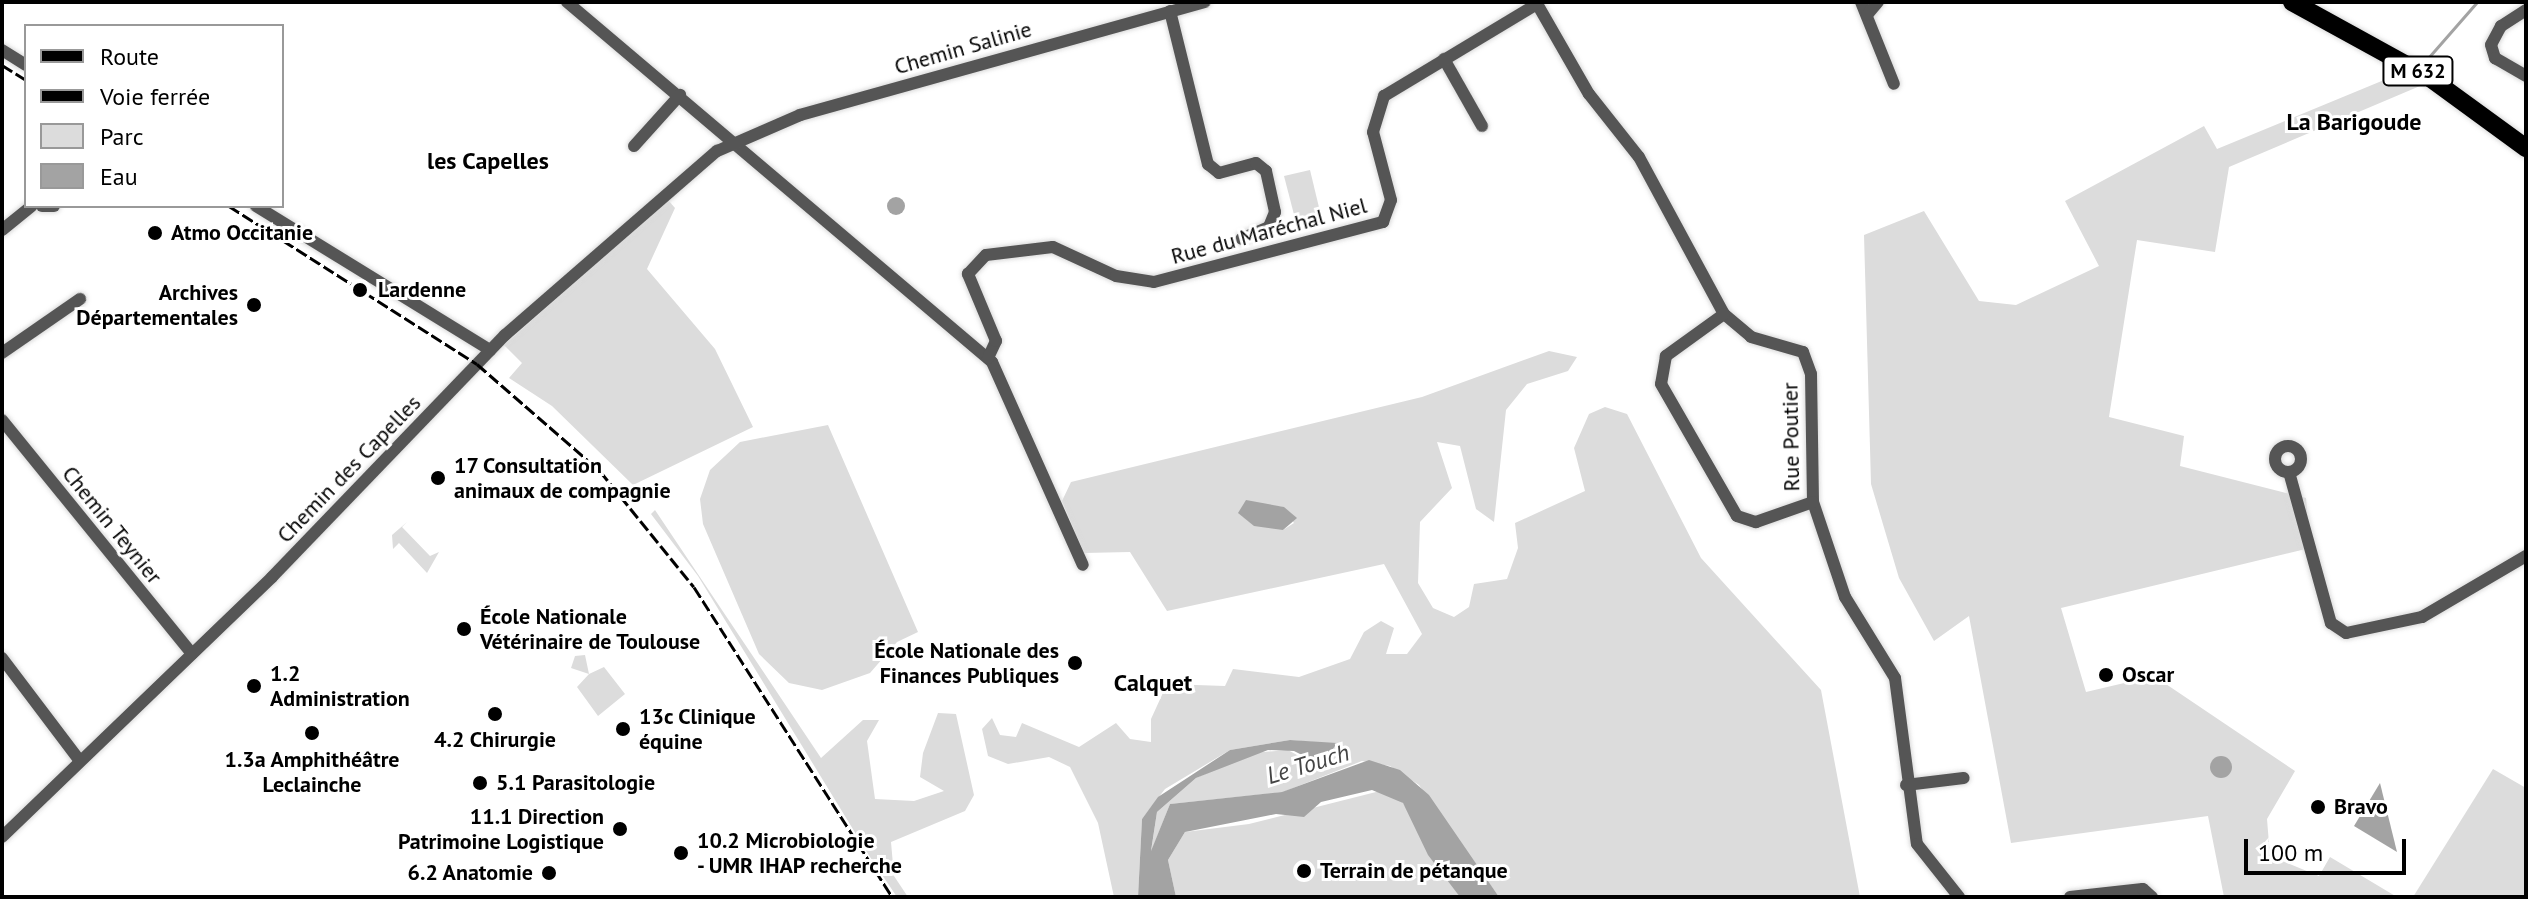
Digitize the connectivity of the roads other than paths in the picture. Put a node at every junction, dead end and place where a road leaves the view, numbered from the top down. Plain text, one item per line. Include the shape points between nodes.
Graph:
1 (567, 2) edge
2 (1204, 2) edge
3 (1861, 2) edge
4 (1878, 2) edge
5 (1537, 3) edge
6 (2297, 5) edge
7 (2526, 10) edge
8 (1170, 11) junction
9 (1867, 15) junction
10 (2, 50) edge
11 (1444, 59) junction
12 (24, 64) edge
13 (2526, 76) edge
14 (1894, 84) dead end
15 (680, 95) junction
16 (1482, 126) dead end
17 (2526, 136) edge
18 (735, 139) junction
19 (634, 146) dead end
20 (2526, 148) edge
21 (30, 208) edge
22 (259, 208) edge
23 (2, 230) edge
24 (1241, 239) dead end
25 (80, 299) dead end
26 (1724, 314) junction
27 (490, 350) junction
28 (2, 353) edge
29 (988, 358) junction
30 (2, 420) edge
31 (2289, 472) dead end
32 (1813, 502) junction
33 (2526, 556) edge
34 (1083, 565) dead end
35 (192, 654) junction
36 (2, 658) edge
37 (80, 761) junction
38 (1964, 778) dead end
39 (1906, 785) junction
40 (2, 837) edge
41 (1959, 897) edge
42 (2070, 897) edge
43 (2152, 897) edge

1 - 15 street
2 - 8 street, Chemin Salinie
3 - 9 street
4 - 9 street
5 - 11 street, Rue du Maréchal Niel
5 - 26 street, Rue Poutier via 1589,94 1639,157
6 - 17 main road, M 632 via 2383,43
6 - 20 main road, M 632 via 2430,78
7 - 13 street via 2501,26 2491,45 2495,58
8 - 18 street, Chemin Salinie
8 - 24 street via 1208,164 1219,173 1256,163 1266,171 1275,212 1259,234
9 - 14 street
10 - 12 street
11 - 16 street
11 - 29 street, Rue du Maréchal Niel via 1384,96 1375,115 1391,200 1383,222 1154,282 1116,276 1053,247 986,255 968,274 996,341
15 - 18 street
15 - 19 street
18 - 27 street, Chemin des Capelles
18 - 29 street
21 - 23 street
22 - 27 street
25 - 28 street
26 - 32 street, Rue Poutier via 1751,337 1803,352 1811,374
26 - 32 street via 1666,356 1661,384 1737,516 1756,522
27 - 35 street, Chemin des Capelles
29 - 34 street via 1003,376
30 - 35 street, Chemin Teynier
31 - 33 street via 2331,623 2346,633 2422,617
32 - 39 street, Rue Poutier via 1845,597 1895,678
35 - 37 street, Chemin des Capelles
36 - 37 street
37 - 40 street, Chemin des Capelles
38 - 39 street
39 - 41 street, Rue Poutier via 1917,844
42 - 43 street via 2143,889

